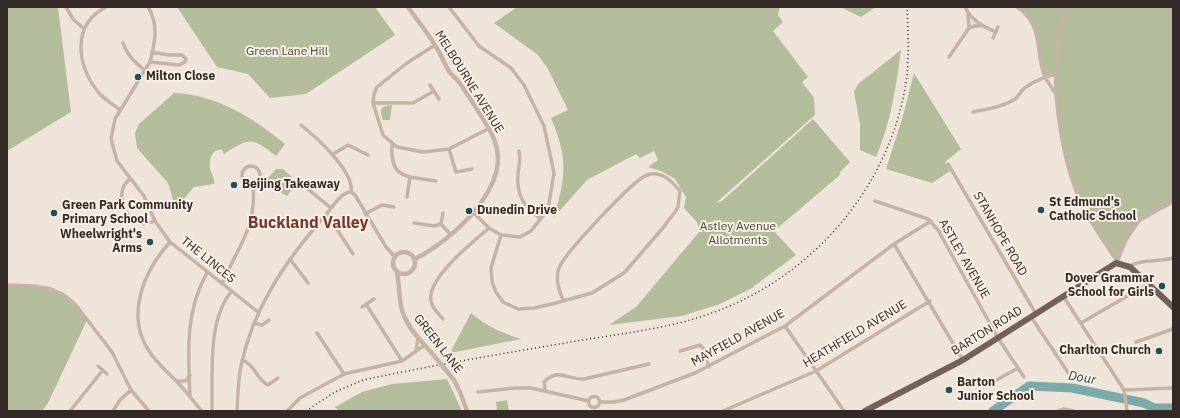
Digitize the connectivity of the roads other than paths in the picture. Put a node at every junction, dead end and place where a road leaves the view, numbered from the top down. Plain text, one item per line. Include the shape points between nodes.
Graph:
1 (66, 7) edge
2 (106, 7) edge
3 (148, 7) edge
4 (408, 7) edge
5 (449, 7) edge
6 (965, 7) edge
7 (1017, 7) edge
8 (1066, 7) edge
9 (968, 14) junction
10 (982, 26) junction
11 (998, 27) dead end
12 (83, 28) junction
13 (969, 28) junction
14 (996, 32) junction
15 (993, 38) dead end
16 (123, 43) dead end
17 (436, 45) junction
18 (152, 52) junction
19 (949, 57) dead end
20 (150, 62) junction
21 (144, 70) junction
22 (1057, 74) junction
23 (1045, 77) junction
24 (430, 85) dead end
25 (434, 91) junction
26 (1056, 94) junction
27 (439, 99) dead end
28 (373, 103) junction
29 (119, 109) junction
30 (973, 112) dead end
31 (301, 125) dead end
32 (488, 130) junction
33 (392, 145) junction
34 (450, 149) junction
35 (519, 151) dead end
36 (333, 154) junction
37 (368, 155) dead end
38 (948, 164) dead end
39 (472, 169) dead end
40 (410, 177) junction
41 (130, 179) junction
42 (436, 181) dead end
43 (253, 184) junction
44 (303, 186) dead end
45 (351, 192) junction
46 (407, 197) dead end
47 (875, 201) dead end
48 (1173, 201) edge
49 (394, 207) dead end
50 (331, 208) junction
51 (473, 212) junction
52 (442, 213) dead end
53 (327, 214) junction
54 (365, 214) junction
55 (541, 219) junction
56 (155, 221) junction
57 (931, 221) junction
58 (414, 223) dead end
59 (441, 224) junction
60 (489, 228) junction
61 (452, 235) junction
62 (501, 235) junction
63 (170, 242) junction
64 (894, 244) junction
65 (1119, 252) junction
66 (354, 254) dead end
67 (395, 257) junction
68 (1173, 258) edge
69 (290, 259) junction
70 (415, 259) junction
71 (1116, 263) junction
72 (1130, 267) junction
73 (397, 272) junction
74 (207, 273) junction
75 (405, 274) junction
76 (308, 283) dead end
77 (222, 284) junction
78 (1148, 284) junction
79 (7, 285) edge
80 (400, 288) junction
81 (230, 292) junction
82 (1063, 296) junction
83 (374, 299) dead end
84 (563, 300) junction
85 (930, 301) junction
86 (366, 304) junction
87 (362, 307) dead end
88 (1173, 307) edge
89 (258, 312) junction
90 (1033, 315) junction
91 (443, 319) dead end
92 (269, 320) dead end
93 (254, 323) junction
94 (1081, 323) junction
95 (786, 326) junction
96 (1173, 329) edge
97 (317, 333) dead end
98 (418, 338) junction
99 (998, 338) junction
100 (1136, 342) dead end
101 (425, 345) junction
102 (680, 350) dead end
103 (416, 351) junction
104 (242, 360) junction
105 (963, 360) junction
106 (402, 361) junction
107 (649, 364) dead end
108 (98, 366) dead end
109 (709, 367) junction
110 (1018, 368) junction
111 (103, 370) junction
112 (816, 371) junction
113 (107, 374) dead end
114 (344, 374) junction
115 (190, 375) junction
116 (1024, 377) dead end
117 (1071, 377) dead end
118 (278, 378) dead end
119 (176, 381) junction
120 (984, 388) dead end
121 (1173, 388) edge
122 (131, 390) junction
123 (545, 390) junction
124 (1124, 390) junction
125 (478, 392) dead end
126 (190, 397) junction
127 (589, 401) junction
128 (600, 402) junction
129 (146, 408) junction
130 (592, 409) edge
131 (70, 411) edge
132 (113, 411) edge
133 (142, 411) edge
134 (150, 411) edge
135 (202, 411) edge
136 (212, 411) edge
137 (237, 411) edge
138 (287, 411) edge
139 (466, 411) edge
140 (723, 411) edge
141 (844, 411) edge
142 (866, 411) edge
143 (1058, 411) edge
144 (1074, 411) edge
145 (1127, 411) edge

1 - 12 street via 72,19
2 - 12 street
3 - 18 street, THE LINCES via 155,24
4 - 17 street, MELBOURNE AVENUE
5 - 55 street via 479,46 511,68 524,85 544,126 554,173 548,209
6 - 9 street
7 - 23 street via 1025,12 1036,30
8 - 22 street
9 - 10 street
9 - 13 street
10 - 13 street
10 - 14 street
11 - 14 street
12 - 29 street via 82,54 89,77 100,94
13 - 19 street
14 - 15 street
16 - 21 street via 134,62
17 - 28 street via 377,86
17 - 32 street, MELBOURNE AVENUE via 449,72 459,82
18 - 20 street, THE LINCES
18 - 20 street via 182,55 186,59 179,65
20 - 21 street, THE LINCES
21 - 29 street, THE LINCES
22 - 23 street
22 - 26 street
23 - 26 street
23 - 30 street via 1001,105
24 - 25 street
25 - 27 street
25 - 28 street via 413,103
26 - 65 street via 1064,146 1076,195 1090,222 1112,250
28 - 33 street via 383,135
29 - 41 street, THE LINCES via 111,139 117,161
31 - 36 street
32 - 34 street
32 - 51 street, MELBOURNE AVENUE via 494,140 497,168 493,182
33 - 34 street via 423,152
33 - 40 street via 392,160 395,167 401,174
34 - 39 street via 456,172
35 - 55 street via 520,194 527,208
36 - 37 street via 348,145
36 - 45 street via 351,184
38 - 90 street, STANHOPE ROAD
40 - 42 street
40 - 46 street
41 - 56 street, THE LINCES via 144,196
41 - 56 street via 122,192 130,218 145,224
43 - 43 street via 242,178 243,170 249,165 260,171 259,179
43 - 77 street via 254,207 248,232
44 - 50 street
45 - 50 street via 346,193
45 - 54 street
47 - 57 street, ASTLEY AVENUE
48 - 65 street via 1138,220
49 - 54 street via 382,205
50 - 53 street
51 - 60 street
51 - 61 street, MELBOURNE AVENUE
52 - 59 street
53 - 66 street
53 - 69 street
54 - 67 street via 386,248
55 - 62 street via 531,231 520,237
56 - 63 street, THE LINCES
57 - 64 street, MAYFIELD AVENUE
57 - 99 street, ASTLEY AVENUE
58 - 59 street via 435,226
59 - 61 street
60 - 62 street
60 - 91 street via 460,253 436,282 430,300
61 - 70 street, MELBOURNE AVENUE
62 - 84 street via 492,277 496,292 503,302 518,309 534,308
63 - 74 street, THE LINCES
63 - 119 street via 157,257 140,293 137,318 148,350
64 - 85 street
64 - 95 street, MAYFIELD AVENUE
65 - 71 street
67 - 70 street via 404,252
67 - 73 street via 393,266
68 - 72 street via 1137,262
69 - 76 street
69 - 89 street via 272,284
70 - 75 street via 414,269
71 - 72 main road
71 - 82 main road, BARTON ROAD
72 - 78 main road
73 - 75 street
73 - 80 street, GREEN LANE
74 - 77 street, THE LINCES
74 - 115 street via 196,296 189,322
75 - 80 street, GREEN LANE
77 - 81 street, THE LINCES
78 - 88 main road
78 - 94 street
79 - 122 street via 34,286 51,289 64,295 88,318 112,352
80 - 98 street, GREEN LANE via 404,318
81 - 89 street, THE LINCES
81 - 136 street via 220,309 216,325
82 - 90 main road, BARTON ROAD
82 - 94 street
83 - 86 street
84 - 84 street via 592,293 624,273 678,207 680,191 674,182 665,176 646,175 634,184 577,243 559,266 557,276
85 - 105 street
85 - 112 street, HEATHFIELD AVENUE
86 - 87 street
86 - 106 street
89 - 93 street
90 - 99 main road, BARTON ROAD
90 - 117 street, STANHOPE ROAD
92 - 93 street via 262,325
93 - 104 street
94 - 124 street
95 - 109 street, MAYFIELD AVENUE
95 - 112 street
96 - 100 street
97 - 114 street
98 - 101 street, GREEN LANE
98 - 103 street
99 - 105 main road, BARTON ROAD
99 - 110 street, ASTLEY AVENUE
101 - 103 street
101 - 139 street, GREEN LANE, bridge via 454,380
102 - 109 street via 700,345
103 - 106 street
104 - 118 street via 249,362 263,382 268,384
104 - 137 street
105 - 142 main road, BARTON ROAD
106 - 114 street
107 - 123 street via 577,380 556,374 544,382
108 - 111 street
109 - 128 street, MAYFIELD AVENUE via 624,400
110 - 116 street, ASTLEY AVENUE
110 - 120 street
111 - 113 street
111 - 131 street
112 - 140 street, HEATHFIELD AVENUE
112 - 141 street
114 - 138 street via 300,398
115 - 119 street via 186,381
115 - 126 street
119 - 126 street
121 - 124 street
122 - 129 street
122 - 132 street
123 - 125 street via 515,388
123 - 127 street
124 - 145 street
126 - 135 street
127 - 128 street, MAYFIELD AVENUE via 594,397
127 - 130 street, MAYFIELD AVENUE
128 - 130 street, MAYFIELD AVENUE
129 - 133 street
129 - 134 street
143 - 144 street

